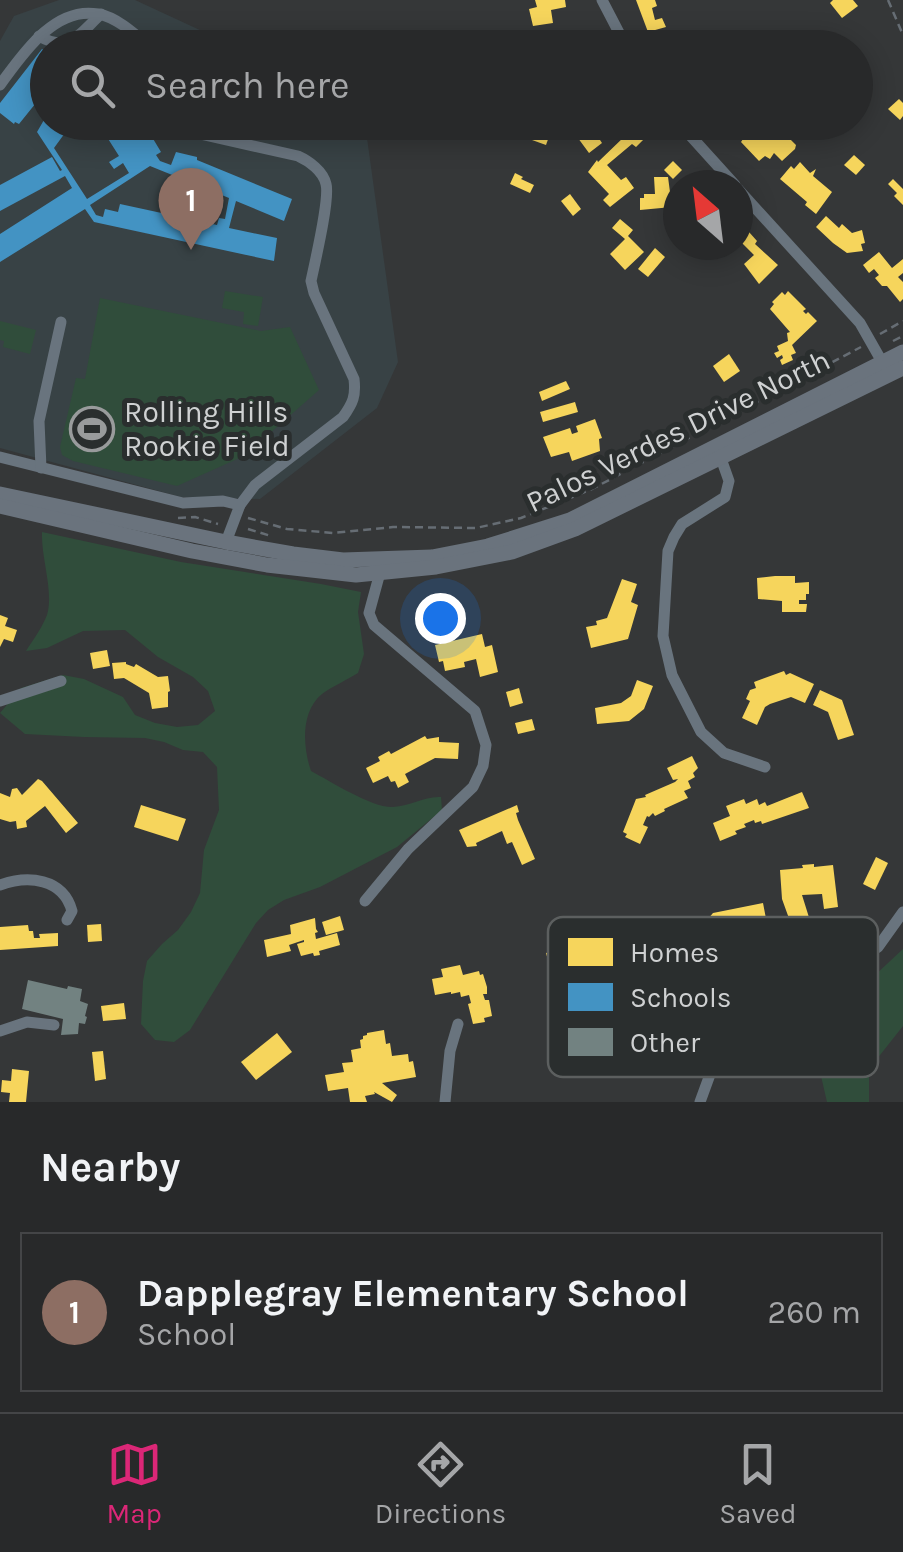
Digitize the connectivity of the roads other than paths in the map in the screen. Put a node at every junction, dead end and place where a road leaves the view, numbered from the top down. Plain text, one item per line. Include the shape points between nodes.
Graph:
1 (602, 0) edge
2 (101, 14) junction
3 (47, 30) edge
4 (83, 30) edge
5 (128, 30) edge
6 (617, 30) edge
7 (30, 47) edge
8 (0, 85) edge
9 (227, 140) edge
10 (694, 140) edge
11 (721, 170) edge
12 (753, 206) edge
13 (61, 322) dead end
14 (898, 347) edge
15 (892, 368) edge
16 (719, 451) junction
17 (0, 458) edge
18 (41, 468) junction
19 (0, 494) edge
20 (0, 506) edge
21 (238, 509) junction
22 (118, 533) junction
23 (226, 542) junction
24 (267, 565) junction
25 (381, 567) junction
26 (61, 681) dead end
27 (0, 701) edge
28 (766, 767) dead end
29 (0, 885) edge
30 (365, 901) dead end
31 (903, 912) edge
32 (67, 920) dead end
33 (878, 947) edge
34 (458, 1024) dead end
35 (54, 1025) dead end
36 (0, 1031) edge
37 (709, 1077) edge
38 (445, 1102) edge
39 (700, 1102) edge

1 - 6 street
2 - 3 street via 84,13
2 - 4 street
2 - 5 street
7 - 8 street
9 - 21 street via 298,156 322,175 327,192 312,281 356,393 342,417 255,485
10 - 11 street
12 - 15 street
13 - 18 street via 39,421
14 - 15 main road, Palos Verdes Drive North
15 - 16 main road, Palos Verdes Drive North
16 - 25 main road, Palos Verdes Drive North via 550,540 480,560
16 - 28 street via 729,480 725,497 682,524 668,551 663,636 672,675 701,732 724,752
17 - 18 street
18 - 21 street via 183,503 223,501
19 - 23 main road, Palos Verdes Drive North
20 - 22 main road, Palos Verdes Drive North
21 - 23 street
22 - 23 main road via 140,530 207,546
22 - 24 main road, Palos Verdes Drive North
23 - 24 main road
23 - 25 main road, Palos Verdes Drive North
24 - 25 main road, Palos Verdes Drive North via 356,575
25 - 30 street via 370,613 374,626 475,711 486,745 472,787
26 - 27 street
29 - 32 street via 52,884 70,903
31 - 33 street
34 - 38 street
35 - 36 street via 27,1022
37 - 39 street

